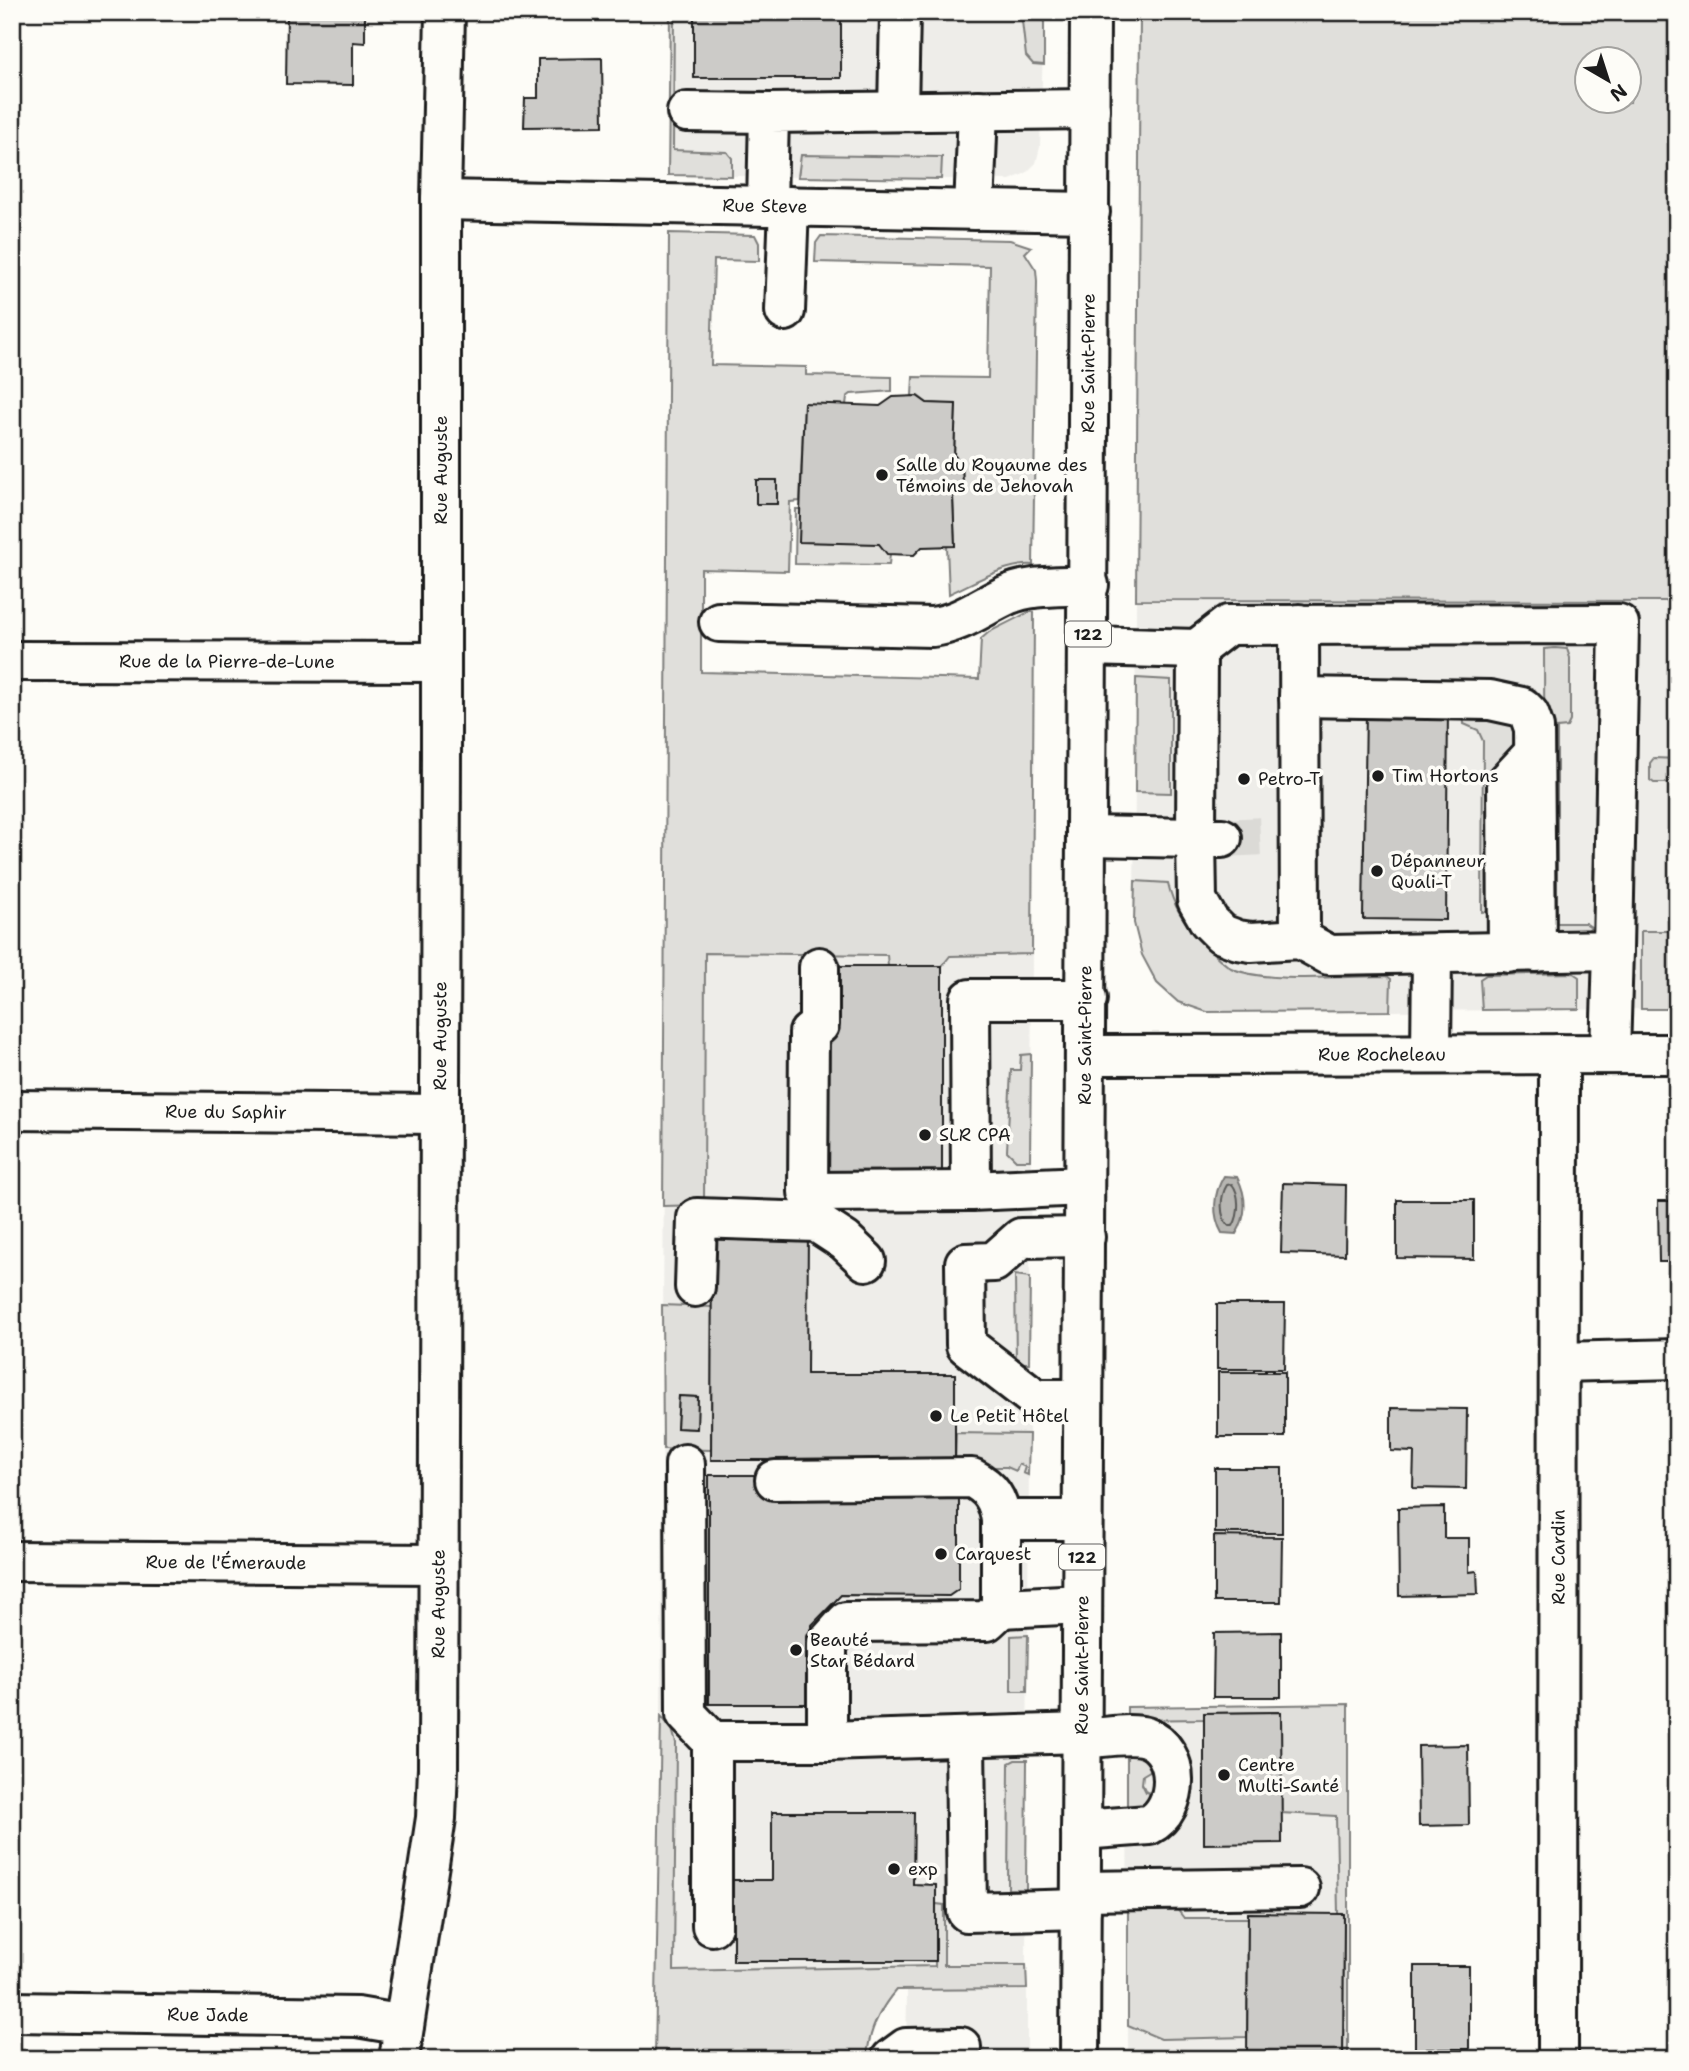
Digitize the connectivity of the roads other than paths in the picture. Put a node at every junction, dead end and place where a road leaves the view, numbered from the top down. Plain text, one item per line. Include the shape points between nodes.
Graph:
1 (445, 12) edge
2 (900, 12) edge
3 (1090, 12) edge
4 (1090, 108) junction
5 (978, 110) junction
6 (898, 111) junction
7 (687, 112) dead end
8 (769, 113) junction
9 (441, 200) junction
10 (778, 206) junction
11 (974, 210) junction
12 (1090, 212) junction
13 (785, 310) dead end
14 (1089, 585) junction
15 (719, 622) dead end
16 (1299, 624) junction
17 (1088, 646) junction
18 (1197, 649) junction
19 (12, 661) edge
20 (441, 662) junction
21 (1299, 697) junction
22 (1087, 836) junction
23 (1209, 838) junction
24 (1300, 939) junction
25 (1613, 950) junction
26 (1522, 952) junction
27 (1432, 954) junction
28 (819, 967) dead end
29 (1087, 999) junction
30 (1431, 1053) junction
31 (1559, 1054) junction
32 (1611, 1054) junction
33 (1677, 1054) edge
34 (1086, 1055) junction
35 (12, 1110) edge
36 (439, 1114) junction
37 (1084, 1186) junction
38 (971, 1191) junction
39 (1085, 1237) junction
40 (866, 1261) dead end
41 (695, 1287) dead end
42 (1677, 1359) edge
43 (1560, 1362) junction
44 (1083, 1399) junction
45 (685, 1464) dead end
46 (775, 1480) dead end
47 (1001, 1520) junction
48 (1082, 1520) junction
49 (12, 1561) edge
50 (438, 1564) junction
51 (1082, 1604) junction
52 (1001, 1608) junction
53 (1081, 1736) junction
54 (965, 1738) junction
55 (712, 1741) junction
56 (827, 1741) junction
57 (1081, 1830) junction
58 (1300, 1888) dead end
59 (1081, 1900) junction
60 (712, 1926) dead end
61 (12, 2012) edge
62 (401, 2042) edge
63 (891, 2059) edge
64 (960, 2059) edge
65 (1080, 2059) edge
66 (1558, 2059) edge

1 - 9 street, Rue Auguste
2 - 6 street
3 - 4 street, Rue Saint-Pierre / 122
4 - 5 street
4 - 12 street, Rue Saint-Pierre / 122
5 - 6 street
5 - 11 street
6 - 8 street
7 - 8 street
8 - 10 street
9 - 10 street, Rue Steve
9 - 20 street, Rue Auguste
10 - 11 street, Rue Steve
10 - 13 street
11 - 12 street, Rue Steve
12 - 14 street, Rue Saint-Pierre / 122
14 - 15 street via 1024,590 949,625 932,627
14 - 17 street, Rue Saint-Pierre / 122
16 - 18 street via 1228,625
16 - 21 street
16 - 25 street via 1619,624
17 - 18 street
17 - 22 street, Rue Saint-Pierre / 122
18 - 23 street
19 - 20 street, Rue de la Pierre-de-Lune
20 - 36 street, Rue Auguste
21 - 24 street via 1283,837
21 - 26 street via 1490,700 1522,707 1533,721 1534,753 1507,782
22 - 23 street
22 - 29 street, Rue Saint-Pierre / 122
23 - 24 street via 1197,900 1209,922 1238,940
24 - 27 street via 1329,955
25 - 26 street
25 - 32 street
26 - 27 street
27 - 30 street
28 - 38 street via 819,1025 809,1033 808,1192
29 - 34 street, Rue Saint-Pierre / 122
29 - 38 street via 971,999
30 - 31 street, Rue Rocheleau
30 - 34 street, Rue Rocheleau
31 - 32 street, Rue Rocheleau
31 - 43 street, Rue Cardin
32 - 33 street, Rue Rocheleau
34 - 37 street, Rue Saint-Pierre / 122
35 - 36 street, Rue du Saphir
36 - 50 street, Rue Auguste
37 - 38 street
37 - 39 street, Rue Saint-Pierre / 122
39 - 44 street, Rue Saint-Pierre / 122
39 - 44 street via 1021,1238 994,1262 965,1263 966,1345 1035,1399
40 - 41 street via 816,1222 697,1217
42 - 43 street
43 - 66 street, Rue Cardin
44 - 48 street, Rue Saint-Pierre / 122
45 - 55 street via 686,1714
46 - 47 street via 972,1478 994,1494
47 - 48 street
47 - 52 street
48 - 51 street, Rue Saint-Pierre / 122
49 - 50 street, Rue de l'Émeraude
50 - 62 street, Rue Auguste via 436,1818
51 - 52 street
51 - 53 street, Rue Saint-Pierre / 122
52 - 56 street via 987,1621 846,1622 827,1643
53 - 54 street
53 - 57 street, Rue Saint-Pierre / 122
53 - 57 street via 1136,1735 1159,1744 1168,1757 1173,1793 1168,1811 1149,1825
54 - 56 street
54 - 59 street via 967,1912
55 - 56 street
55 - 60 street
57 - 59 street, Rue Saint-Pierre / 122
58 - 59 street
59 - 65 street, Rue Saint-Pierre / 122
61 - 62 street, Rue Jade via 357,2017
63 - 64 street via 906,2048 961,2047

